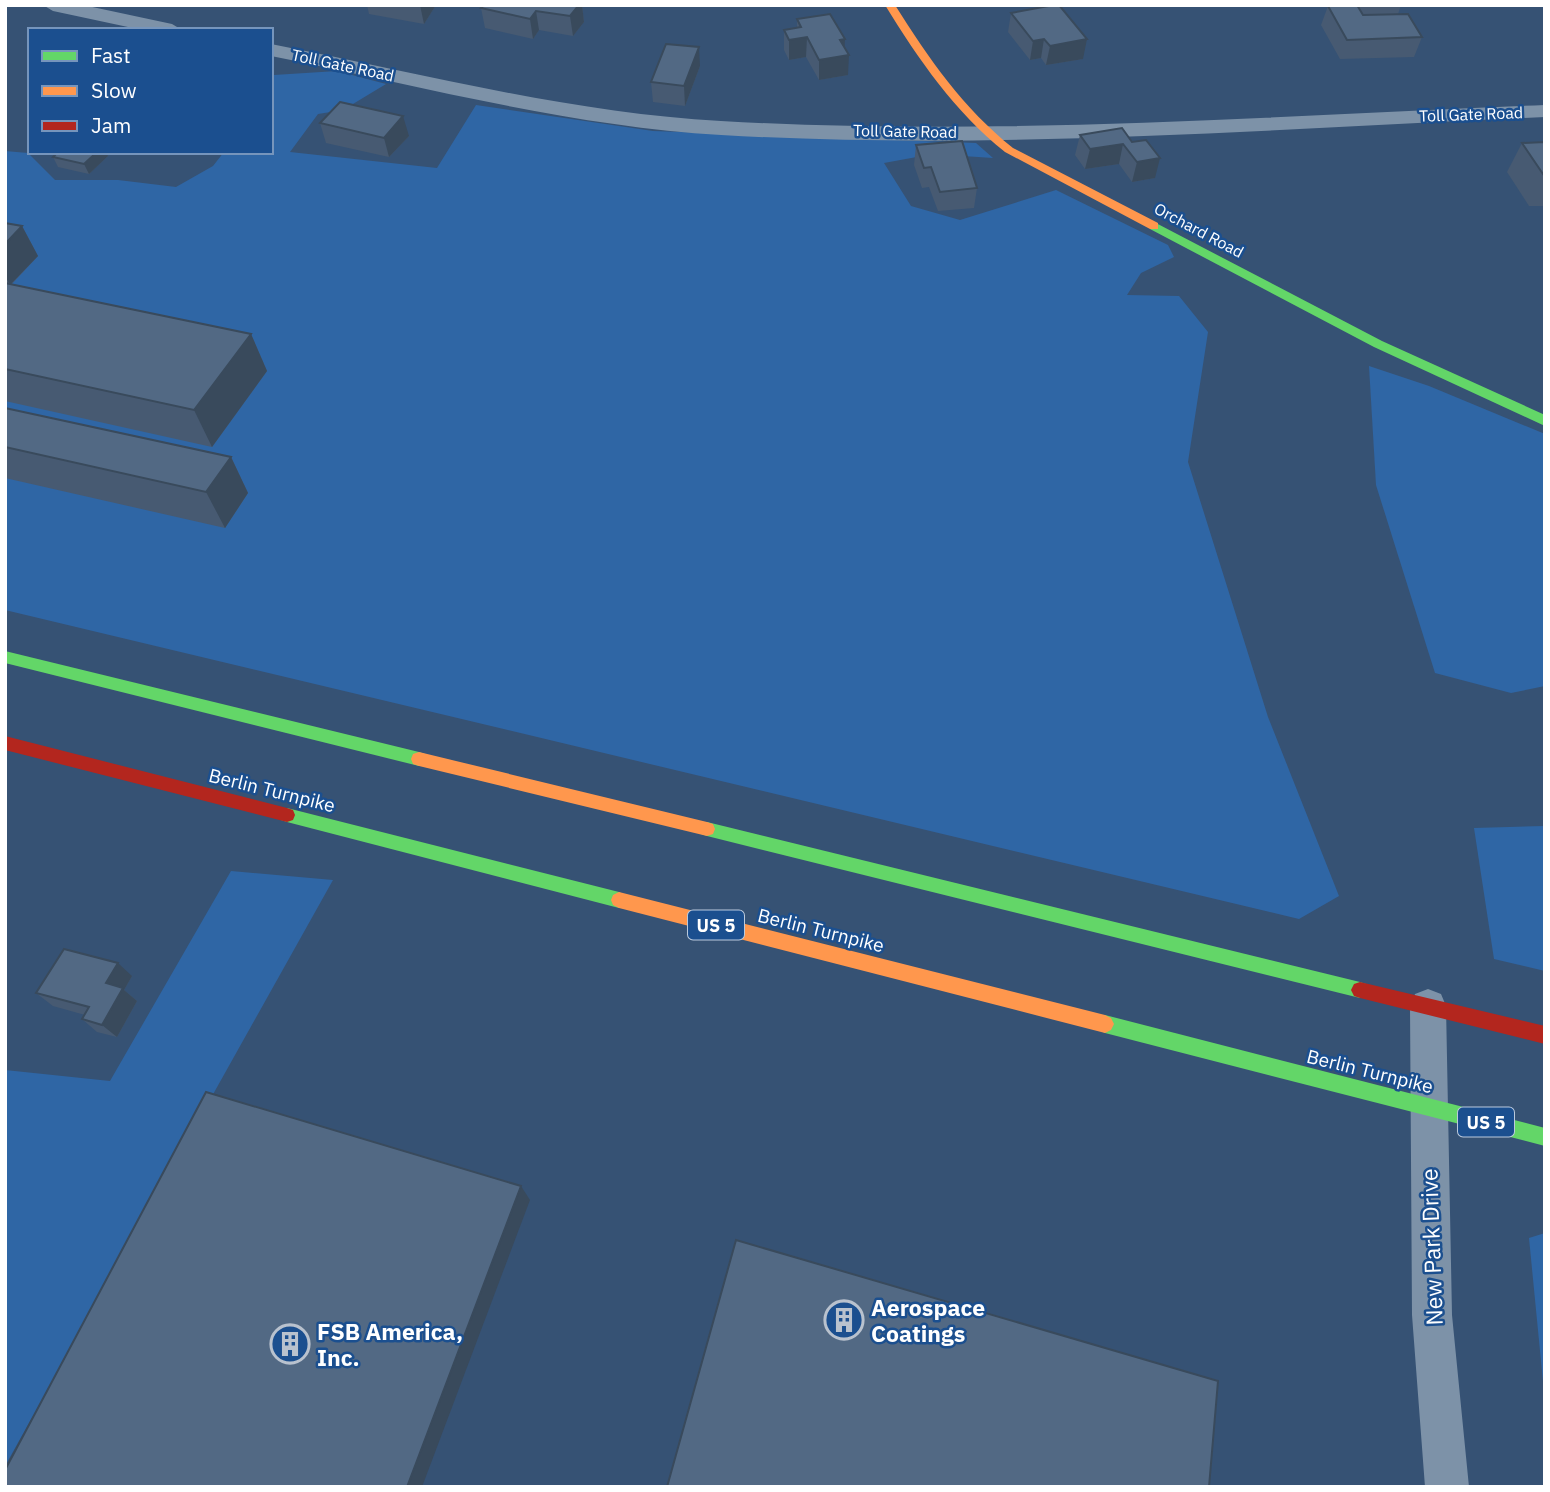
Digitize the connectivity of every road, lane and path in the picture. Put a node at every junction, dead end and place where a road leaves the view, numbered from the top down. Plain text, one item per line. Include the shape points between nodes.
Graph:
1 (52, 5) edge
2 (890, 5) edge
3 (162, 28) edge
4 (273, 50) edge
5 (1545, 111) edge
6 (986, 134) junction
7 (1545, 421) edge
8 (5, 657) edge
9 (5, 743) edge
10 (1428, 1006) junction
11 (1545, 1035) edge
12 (1427, 1107) junction
13 (1545, 1137) edge
14 (1447, 1487) edge

1 - 3 street
2 - 6 main road, Orchard Road via 949,96
4 - 6 street, Toll Gate Road via 666,125
5 - 6 street, Toll Gate Road
6 - 7 main road, Orchard Road via 1034,164 1378,344
8 - 10 main road
9 - 12 main road, Berlin Turnpike / US 5
10 - 11 main road
10 - 12 street, New Park Drive
12 - 13 main road, Berlin Turnpike / US 5
12 - 14 street, New Park Drive via 1432,1315

